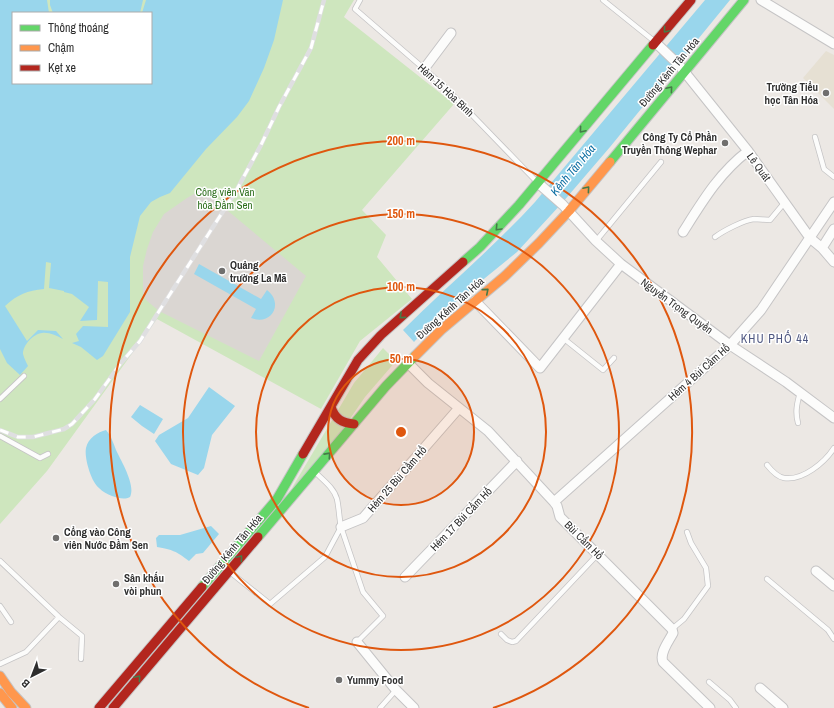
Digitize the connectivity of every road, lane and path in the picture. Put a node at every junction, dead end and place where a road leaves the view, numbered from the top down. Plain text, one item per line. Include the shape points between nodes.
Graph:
1 (360, 0) edge
2 (603, 0) edge
3 (691, 0) edge
4 (744, 0) edge
5 (761, 0) edge
6 (451, 32) dead end
7 (834, 44) edge
8 (658, 45) junction
9 (682, 68) junction
10 (424, 69) junction
11 (815, 137) dead end
12 (748, 151) junction
13 (661, 162) dead end
14 (834, 177) edge
15 (541, 186) junction
16 (785, 202) junction
17 (834, 202) edge
18 (566, 208) junction
19 (834, 229) edge
20 (683, 232) dead end
21 (715, 237) dead end
22 (810, 238) junction
23 (596, 241) junction
24 (822, 248) junction
25 (834, 262) edge
26 (621, 264) junction
27 (475, 301) junction
28 (563, 338) junction
29 (730, 345) junction
30 (614, 358) dead end
31 (408, 363) junction
32 (24, 376) dead end
33 (800, 393) junction
34 (0, 398) edge
35 (330, 407) junction
36 (459, 408) junction
37 (834, 418) edge
38 (798, 423) dead end
39 (354, 424) junction
40 (0, 436) edge
41 (834, 448) edge
42 (48, 454) dead end
43 (517, 461) junction
44 (767, 465) dead end
45 (314, 471) junction
46 (554, 502) junction
47 (341, 527) junction
48 (687, 532) dead end
49 (598, 554) junction
50 (0, 561) edge
51 (229, 571) junction
52 (816, 571) dead end
53 (405, 577) dead end
54 (767, 580) dead end
55 (834, 586) edge
56 (0, 606) edge
57 (59, 617) junction
58 (11, 622) dead end
59 (672, 629) junction
60 (501, 634) dead end
61 (834, 639) edge
62 (357, 642) joint
63 (81, 659) dead end
64 (0, 664) edge
65 (0, 676) edge
66 (709, 682) dead end
67 (760, 688) dead end
68 (396, 690) junction
69 (0, 693) edge
70 (12, 708) edge
71 (26, 708) edge
72 (99, 708) edge
73 (113, 708) edge
74 (380, 708) edge
75 (414, 708) edge
76 (710, 708) edge
77 (736, 708) edge
78 (783, 708) edge

1 - 10 lane, Hẻm 15 Hòa Bình via 355,9
2 - 8 lane
3 -> 8 street, Đường Kênh Tân Hóa
4 - 9 street, Đường Kênh Tân Hóa
5 - 7 street
6 - 10 street
8 - 9 street, Lê Quát
8 -> 15 street, Đường Kênh Tân Hóa
9 - 12 street, Lê Quát
18 -> 9 street, Đường Kênh Tân Hóa
10 - 15 lane, Hẻm 15 Hòa Bình via 444,86
11 - 14 lane via 824,169
12 - 16 street, Lê Quát
12 - 20 street via 730,167 709,192
13 - 23 lane
15 - 18 street, Nguyễn Trọng Quyền
15 -> 35 street, Đường Kênh Tân Hóa via 480,247 381,335 358,360
16 - 21 lane via 770,220 754,219 743,222
16 - 22 street, Lê Quát
17 - 22 street, Hẻm 4 Bùi Cầm Hổ
18 - 23 street, Nguyễn Trọng Quyền
27 -> 18 street, Đường Kênh Tân Hóa via 533,249
19 - 24 street
22 - 24 street, Lê Quát
22 - 29 street, Hẻm 4 Bùi Cầm Hổ via 761,310
23 - 26 street, Nguyễn Trọng Quyền
24 - 25 street, Lê Quát
26 - 28 street
26 - 29 street, Nguyễn Trọng Quyền
27 - 28 street via 540,368
27 - 31 street, Đường Kênh Tân Hóa
28 - 30 lane via 603,370
29 - 33 street, Nguyễn Trọng Quyền
29 - 46 street, Hẻm 4 Bùi Cầm Hổ
31 - 36 street, Bùi Cẩm Hổ
31 - 39 street, Đường Kênh Tân Hóa
32 - 34 lane
33 - 37 street, Nguyễn Trọng Quyền
33 - 38 lane via 796,413
35 - 39 street via 340,423
35 - 72 street, Đường Kênh Tân Hóa via 277,499
36 - 43 street, Bùi Cẩm Hổ via 488,431
36 - 47 street, Hẻm 25 Bùi Cầm Hổ via 363,518
45 -> 39 street, Đường Kênh Tân Hóa
40 - 42 lane via 40,458
41 - 44 lane via 822,463 793,478 783,478
43 - 46 street, Bùi Cẩm Hổ
43 - 53 street, Hẻm 17 Bùi Cẩm Hổ
45 - 47 lane via 334,491
51 -> 45 street, Đường Kênh Tân Hóa
46 - 49 street, Bùi Cẩm Hổ via 560,517
47 - 51 lane via 325,557 270,604
47 - 62 lane via 363,592 383,616
48 - 59 lane via 706,568 708,586 684,619
49 - 59 street, Bùi Cẩm Hổ
49 - 60 lane via 516,641 507,640
50 - 57 lane
73 -> 51 street, Đường Kênh Tân Hóa
52 - 55 street
54 - 61 lane via 828,630
56 - 58 lane
57 - 63 lane via 82,636
57 - 64 lane via 26,652
59 - 76 street via 673,633 661,658
62 - 68 street
65 - 71 street
66 - 77 lane
67 - 78 street
68 - 74 lane
68 - 75 street
69 - 70 street

